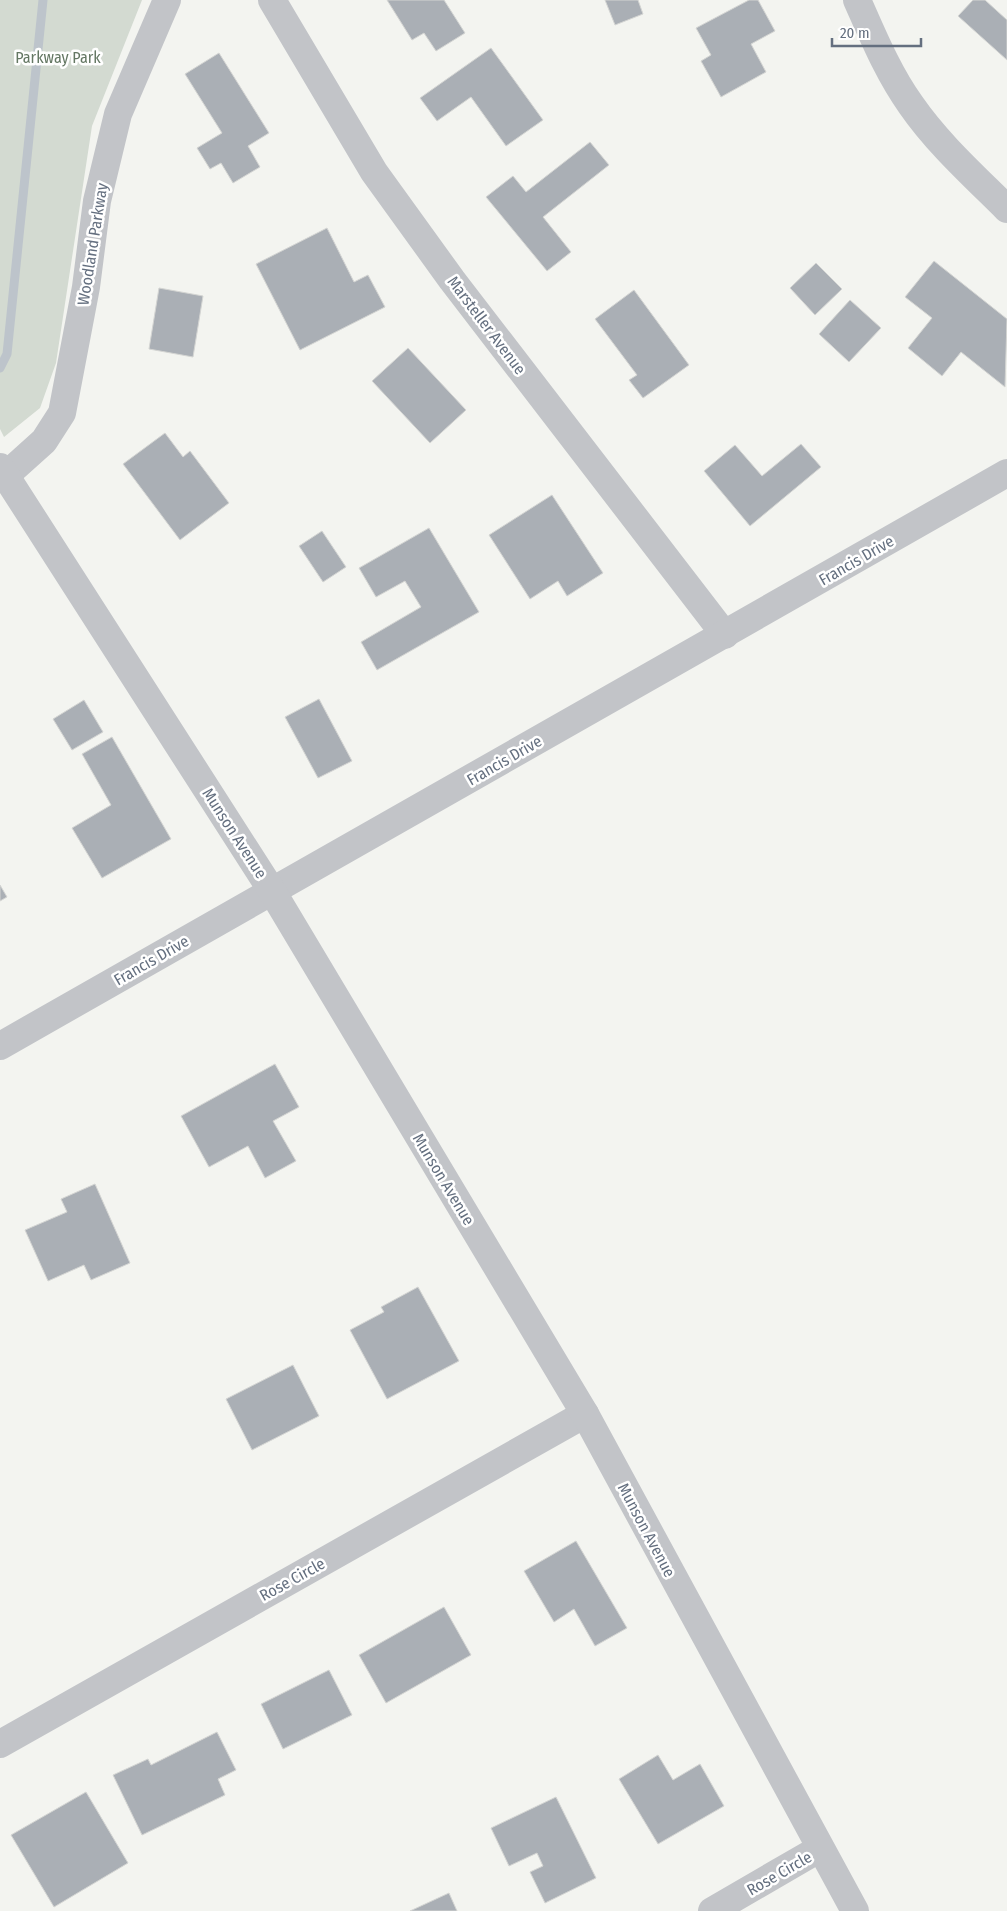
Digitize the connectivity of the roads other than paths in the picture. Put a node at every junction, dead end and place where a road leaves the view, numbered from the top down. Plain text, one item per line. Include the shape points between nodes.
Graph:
1 (168, 0) edge
2 (272, 0) edge
3 (857, 0) edge
4 (1007, 209) edge
5 (3, 472) edge
6 (1007, 473) edge
7 (725, 635) junction
8 (272, 891) junction
9 (0, 1046) edge
10 (585, 1414) junction
11 (0, 1744) edge
12 (819, 1849) junction
13 (712, 1911) edge
14 (854, 1911) edge

1 - 5 street, Woodland Parkway via 118,114 96,201 86,287 62,413 44,441
2 - 7 street, Marsteller Avenue via 385,187 452,280
3 - 4 street via 879,51 911,105 939,141
5 - 8 street, Munson Avenue
6 - 7 street, Francis Drive
7 - 8 street, Francis Drive
8 - 9 street, Francis Drive
8 - 10 street, Munson Avenue
10 - 11 street, Rose Circle
10 - 12 street, Munson Avenue
12 - 13 street, Rose Circle
12 - 14 street, Munson Avenue

